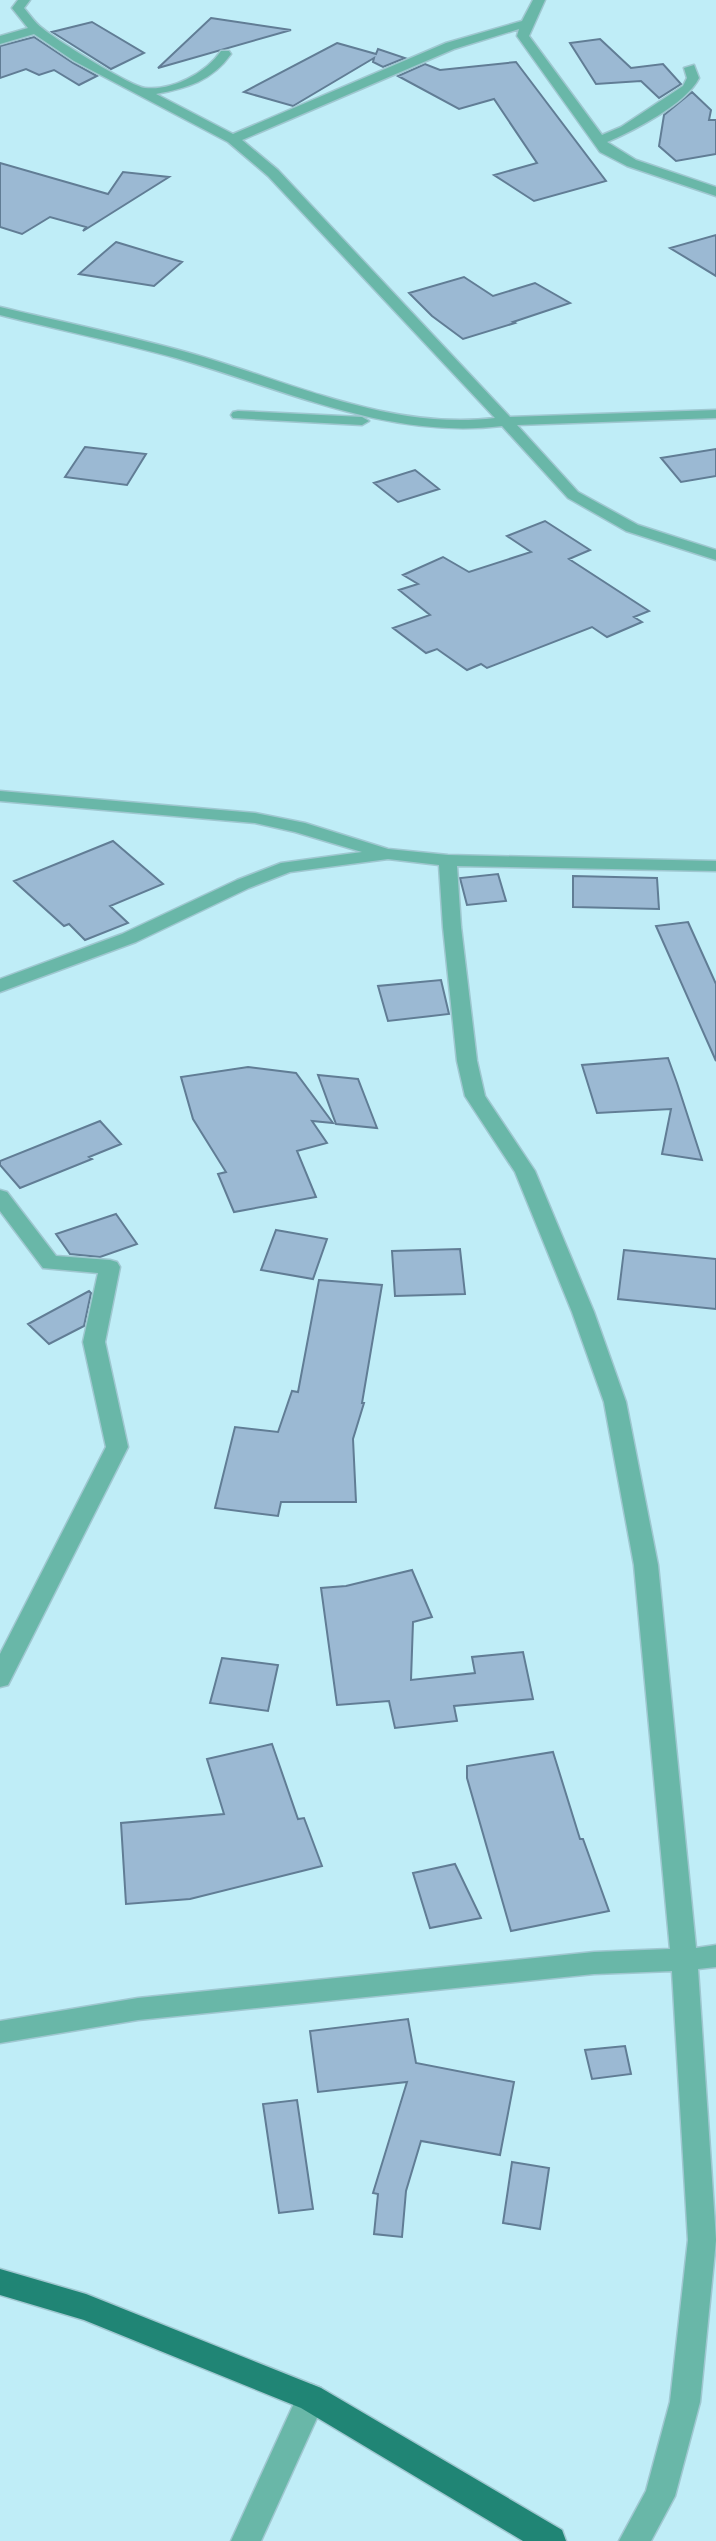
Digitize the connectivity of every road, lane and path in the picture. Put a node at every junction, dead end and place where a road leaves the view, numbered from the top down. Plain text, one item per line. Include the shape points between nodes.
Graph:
1 (539, 0) edge
2 (16, 3) edge
3 (527, 23) junction
4 (36, 30) junction
5 (0, 40) edge
6 (225, 54) dead end
7 (690, 68) dead end
8 (142, 92) junction
9 (233, 139) junction
10 (599, 141) junction
11 (716, 192) edge
12 (0, 311) edge
13 (716, 414) edge
14 (238, 415) dead end
15 (395, 420) junction
16 (507, 424) junction
17 (716, 555) edge
18 (0, 796) edge
19 (388, 854) junction
20 (448, 860) junction
21 (716, 866) edge
22 (0, 986) edge
23 (0, 1197) edge
24 (0, 1678) edge
25 (716, 1956) edge
26 (684, 1960) junction
27 (0, 2032) edge
28 (0, 2281) edge
29 (311, 2398) junction
30 (246, 2541) edge
31 (551, 2541) edge
32 (634, 2541) edge

1 - 3 street
2 - 4 street
3 - 9 street via 450,46
3 - 10 street via 523,36
4 - 5 street
4 - 8 street
6 - 8 street via 202,78
7 - 10 street via 693,78 688,88 625,130
8 - 9 street
9 - 16 street via 308,209
10 - 11 street via 621,160
12 - 15 street via 181,355 350,410
13 - 16 street via 528,419
14 - 15 street
15 - 16 street
16 - 17 street via 573,495 632,528
18 - 19 street via 255,818
19 - 20 street
19 - 22 street via 287,867 129,938
20 - 21 street
20 - 26 street via 467,1061 475,1096 525,1171 615,1402 646,1565
23 - 24 street via 50,1263 110,1266 94,1342 117,1447
25 - 26 street
26 - 27 street via 594,1963 138,2009
26 - 32 street via 702,2240 685,2402 660,2496
28 - 29 main road via 86,2307
29 - 30 street
29 - 31 main road

